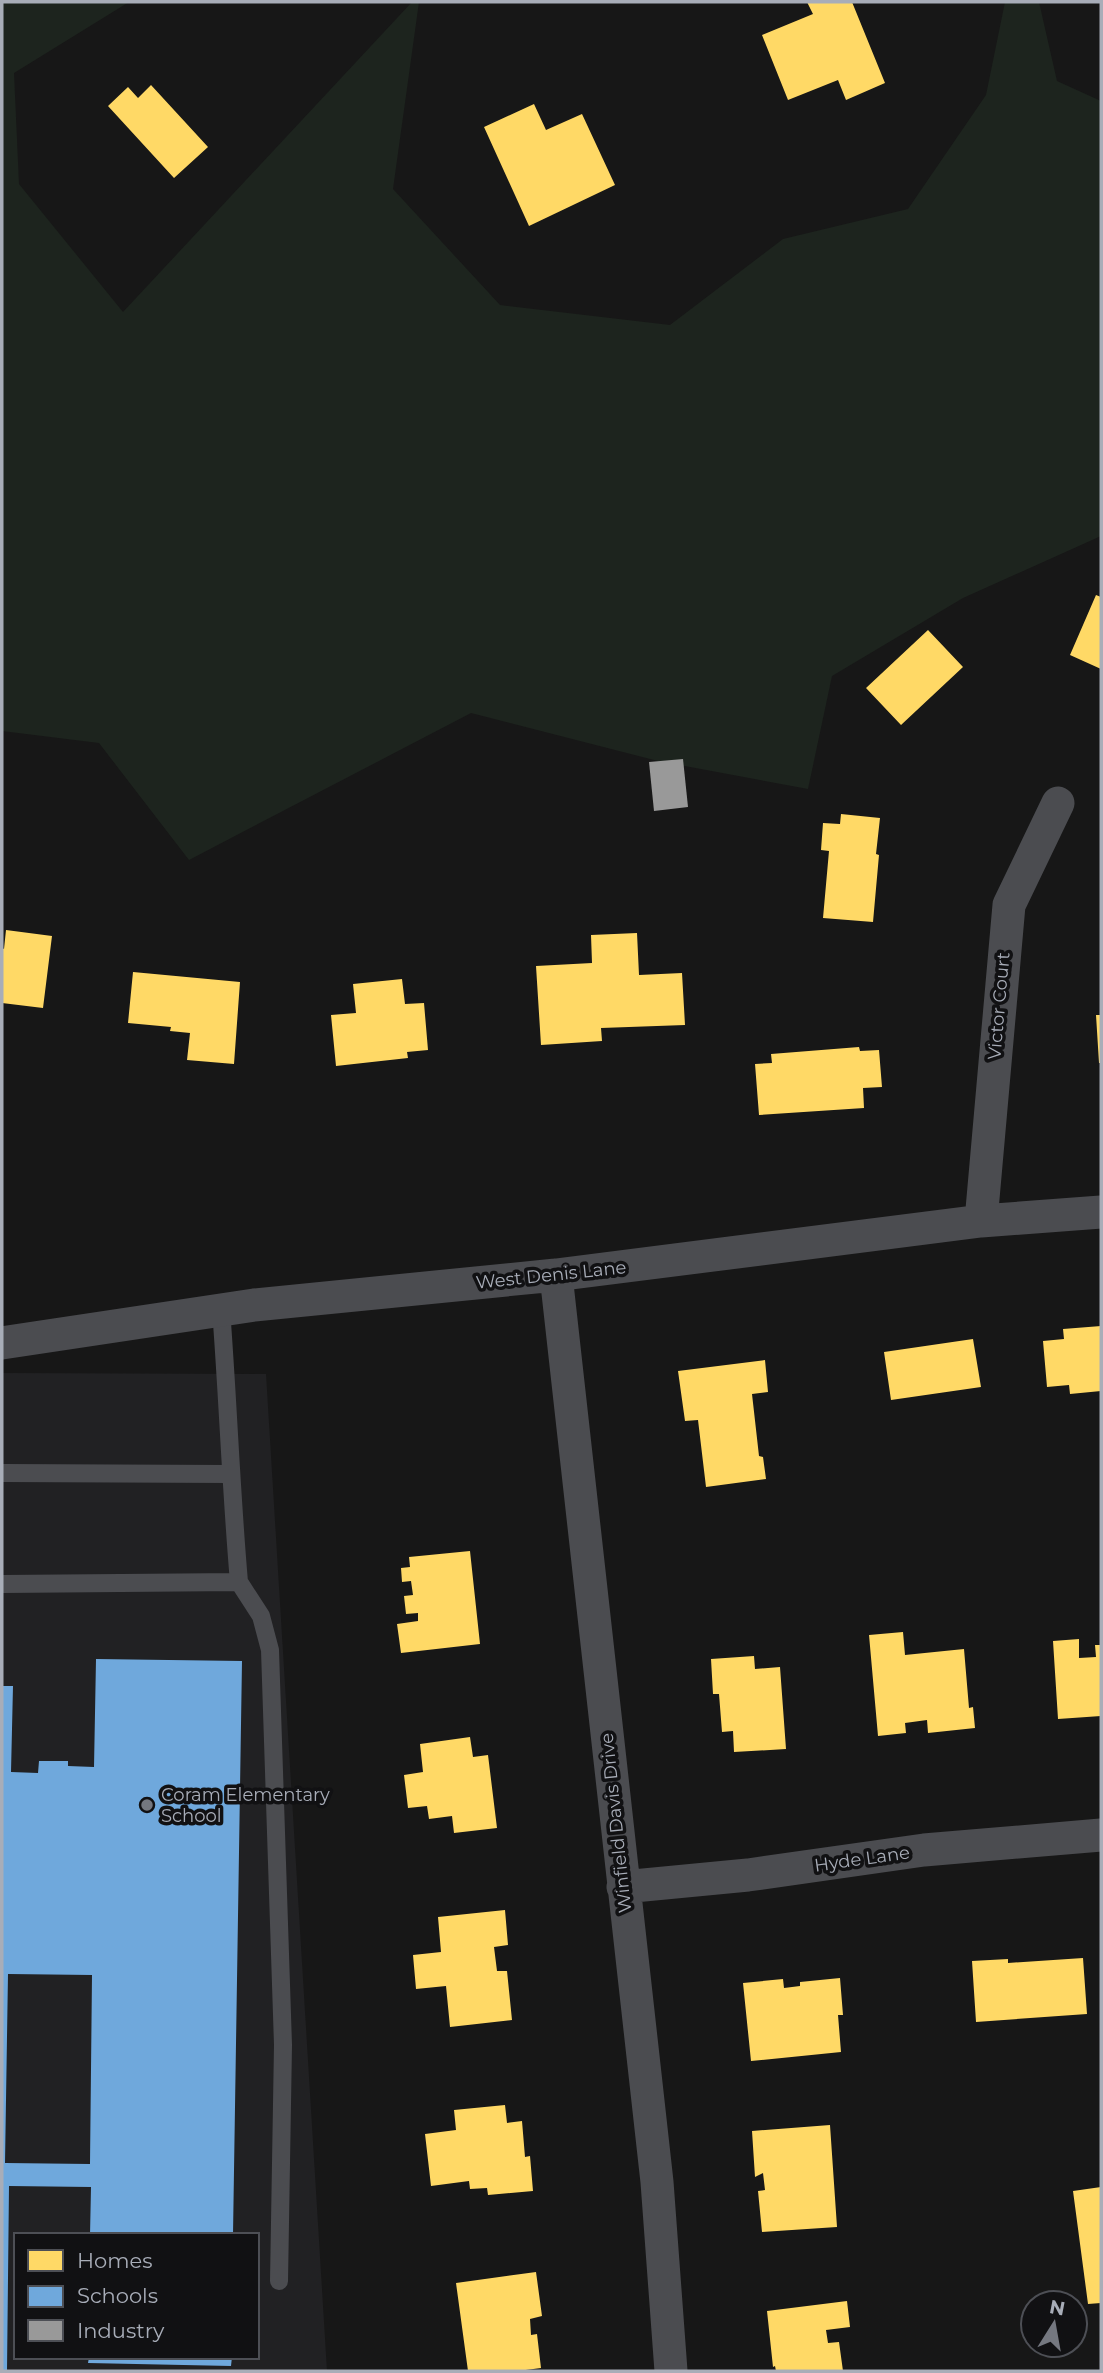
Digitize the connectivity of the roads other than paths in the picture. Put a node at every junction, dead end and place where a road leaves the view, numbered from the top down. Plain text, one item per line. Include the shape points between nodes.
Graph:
1 (1058, 803) dead end
2 (1101, 1212) edge
3 (981, 1221) junction
4 (556, 1275) junction
5 (222, 1310) junction
6 (2, 1343) edge
7 (2, 1473) edge
8 (230, 1474) junction
9 (239, 1582) junction
10 (2, 1584) edge
11 (1101, 1835) edge
12 (623, 1887) junction
13 (279, 2281) dead end
14 (671, 2371) edge

1 - 3 street, Victor Court via 1009,905
2 - 3 street, West Denis Lane
3 - 4 street, West Denis Lane
4 - 5 street, West Denis Lane
4 - 12 street, Winfield Davis Drive
5 - 6 street, West Denis Lane
5 - 8 lane
7 - 8 lane
8 - 9 lane
9 - 10 lane
9 - 13 lane via 261,1616 270,1650 283,2045
11 - 12 street, Hyde Lane via 924,1850
12 - 14 street, Winfield Davis Drive via 657,2182

